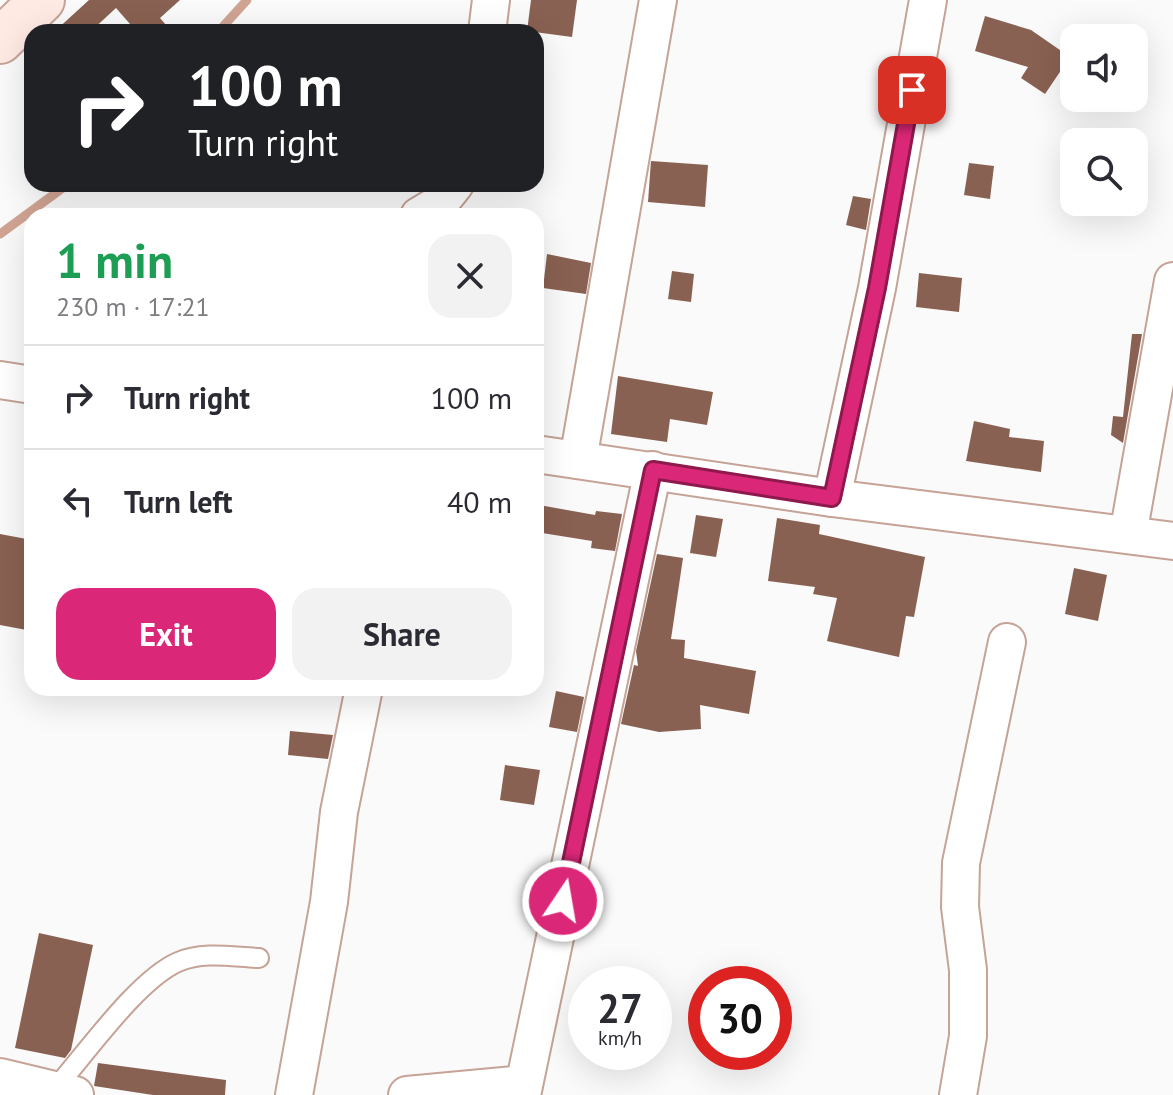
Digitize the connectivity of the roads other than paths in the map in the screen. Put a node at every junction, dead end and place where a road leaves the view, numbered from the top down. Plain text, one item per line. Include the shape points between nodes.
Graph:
1 (42, 0) edge
2 (491, 0) edge
3 (658, 0) edge
4 (928, 0) edge
5 (488, 24) edge
6 (0, 41) edge
7 (449, 192) edge
8 (432, 208) edge
9 (1173, 281) edge
10 (0, 380) edge
11 (24, 384) edge
12 (544, 455) edge
13 (578, 460) junction
14 (653, 470) junction
15 (832, 498) junction
16 (1128, 535) junction
17 (1173, 541) edge
18 (1007, 642) dead end
19 (362, 696) edge
20 (259, 958) dead end
21 (0, 1077) edge
22 (523, 1090) edge
23 (64, 1093) edge
24 (294, 1095) edge
25 (407, 1095) edge
26 (958, 1095) edge

1 - 6 main road
2 - 5 street
3 - 13 street
4 - 15 street via 877,288
7 - 8 street
9 - 16 street
10 - 11 street
12 - 13 street
13 - 14 street
14 - 15 street
14 - 22 street
15 - 16 street
16 - 17 street
18 - 26 street via 961,863 968,1036
19 - 24 street
20 - 23 lane via 208,955 178,962 143,987
21 - 23 street
22 - 25 street

